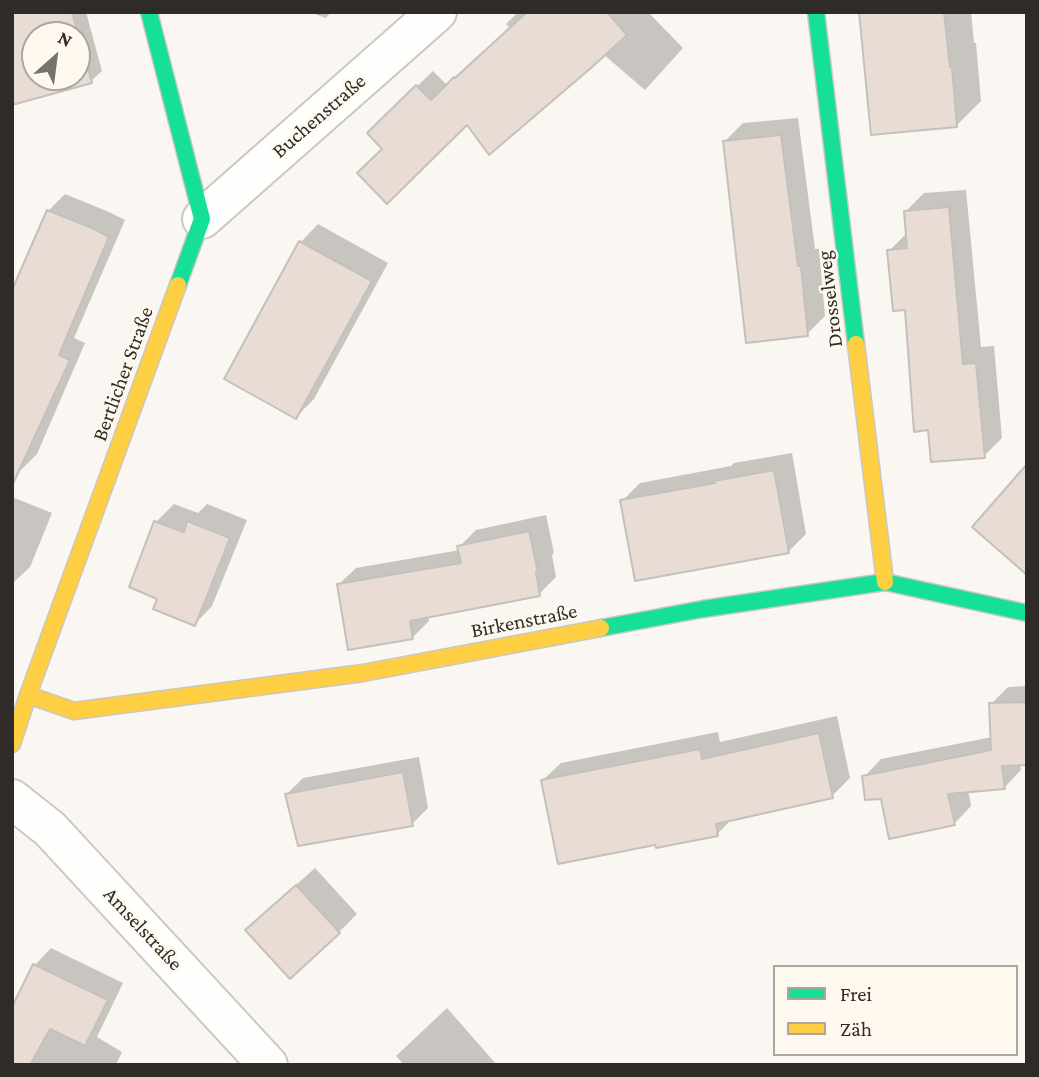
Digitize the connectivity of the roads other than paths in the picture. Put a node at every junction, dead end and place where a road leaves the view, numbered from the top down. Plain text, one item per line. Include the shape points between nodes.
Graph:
1 (149, 12) edge
2 (437, 12) edge
3 (816, 12) edge
4 (202, 219) junction
5 (885, 582) junction
6 (1027, 613) edge
7 (28, 695) junction
8 (12, 744) edge
9 (12, 799) edge
10 (268, 1065) edge

1 - 4 street
2 - 4 street, Buchenstraße
3 - 5 street, Drosselweg
4 - 7 street, Bertlicher Straße
5 - 6 street, Birkenstraße
5 - 7 street, Birkenstraße via 703,609 363,673 198,695 74,711
7 - 8 street, Bertlicher Straße
9 - 10 street, Amselstraße via 50,829

